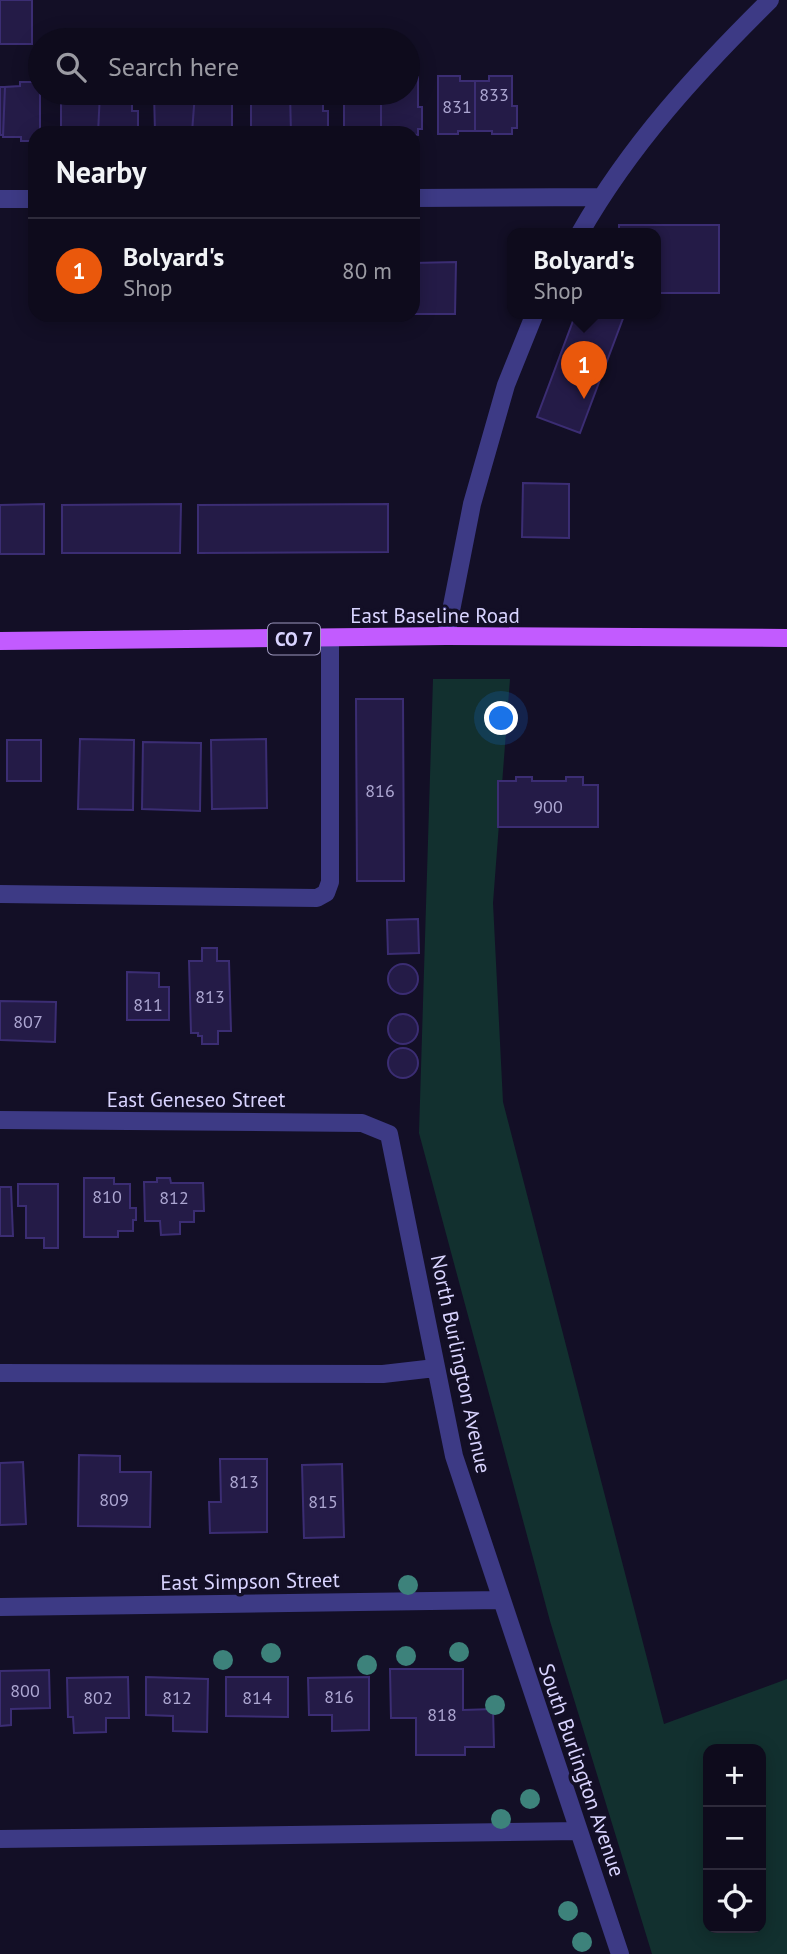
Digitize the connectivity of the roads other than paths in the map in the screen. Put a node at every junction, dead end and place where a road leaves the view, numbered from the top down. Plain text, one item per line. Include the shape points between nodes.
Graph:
1 (770, 0) edge
2 (600, 197) junction
3 (420, 198) edge
4 (0, 199) edge
5 (28, 199) edge
6 (583, 228) edge
7 (534, 319) edge
8 (446, 636) junction
9 (330, 638) junction
10 (787, 638) edge
11 (0, 641) edge
12 (0, 894) edge
13 (0, 1120) edge
14 (389, 1134) joint
15 (435, 1368) junction
16 (0, 1373) edge
17 (501, 1600) junction
18 (0, 1607) edge
19 (579, 1831) junction
20 (0, 1839) edge
21 (620, 1954) edge

1 - 2 street via 660,116
2 - 3 street
2 - 6 street
4 - 5 street
7 - 8 street via 506,385 472,504
8 - 9 main road, East Baseline Road / CO 7
8 - 10 main road, East Baseline Road / CO 7
9 - 11 main road, East Baseline Road / CO 7
9 - 12 street via 330,882 326,893 317,898
13 - 14 street, East Geneseo Street via 362,1123
14 - 15 street, North Burlington Avenue
15 - 16 street via 383,1374
15 - 17 street, North Burlington Avenue via 454,1456
17 - 18 street, East Simpson Street
17 - 19 street, South Burlington Avenue
19 - 20 street
19 - 21 street, South Burlington Avenue

